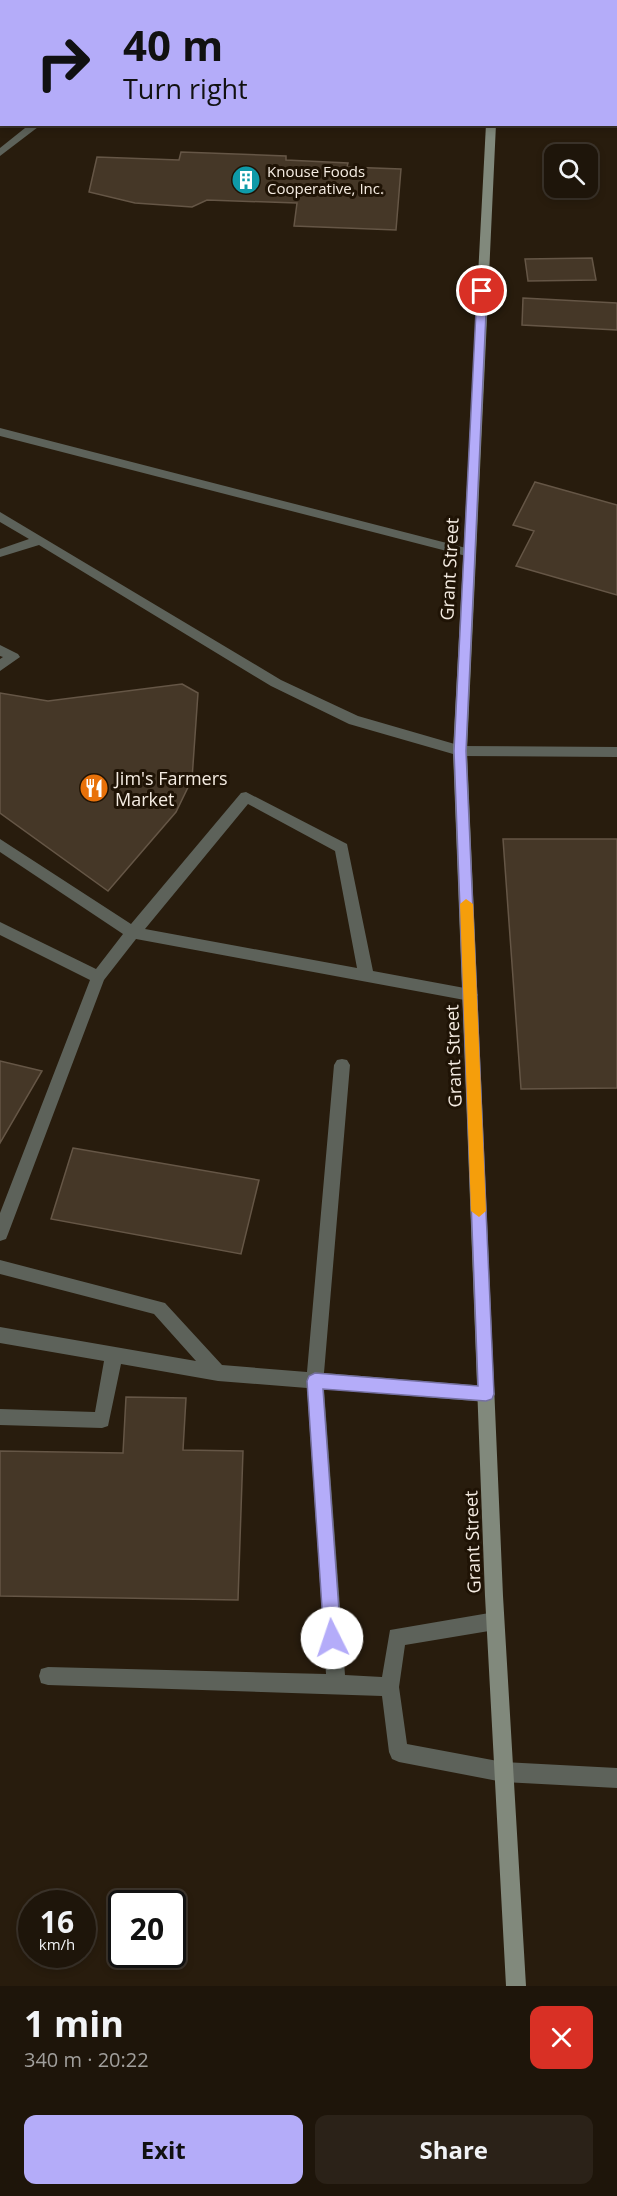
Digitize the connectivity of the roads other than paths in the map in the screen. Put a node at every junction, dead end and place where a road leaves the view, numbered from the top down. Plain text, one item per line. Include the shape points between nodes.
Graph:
1 (34, 126) edge
2 (491, 126) edge
3 (0, 153) edge
4 (0, 432) edge
5 (0, 516) edge
6 (41, 540) junction
7 (0, 553) edge
8 (470, 553) junction
9 (0, 650) edge
10 (0, 666) edge
11 (460, 751) junction
12 (617, 752) edge
13 (0, 845) edge
14 (0, 928) edge
15 (133, 933) junction
16 (366, 974) junction
17 (98, 977) junction
18 (470, 995) junction
19 (342, 1065) dead end
20 (0, 1234) edge
21 (0, 1267) edge
22 (0, 1335) edge
23 (114, 1355) junction
24 (218, 1373) junction
25 (315, 1381) junction
26 (486, 1394) junction
27 (0, 1417) edge
28 (495, 1621) junction
29 (48, 1676) dead end
30 (336, 1684) junction
31 (390, 1687) junction
32 (503, 1773) junction
33 (617, 1778) edge
34 (516, 1986) edge

1 - 3 street
2 - 8 street, Grant Street
4 - 8 street
5 - 6 street
6 - 7 street
6 - 11 street via 276,683 354,720
8 - 11 street, Grant Street
9 - 10 street via 14,657
11 - 12 street
11 - 18 street, Grant Street
13 - 15 street
14 - 17 street
15 - 16 street
15 - 16 street via 246,797 342,848
15 - 17 street
16 - 18 street
17 - 20 street
18 - 26 street, Grant Street
19 - 25 street
21 - 24 street via 159,1308
22 - 23 street
23 - 24 street
23 - 27 street via 102,1420
24 - 25 street
25 - 26 street
25 - 30 street
26 - 28 street, Grant Street
28 - 31 street via 397,1637
28 - 32 street, Grant Street
29 - 30 street
30 - 31 street
31 - 32 street via 399,1752
32 - 33 street
32 - 34 street, Grant Street

